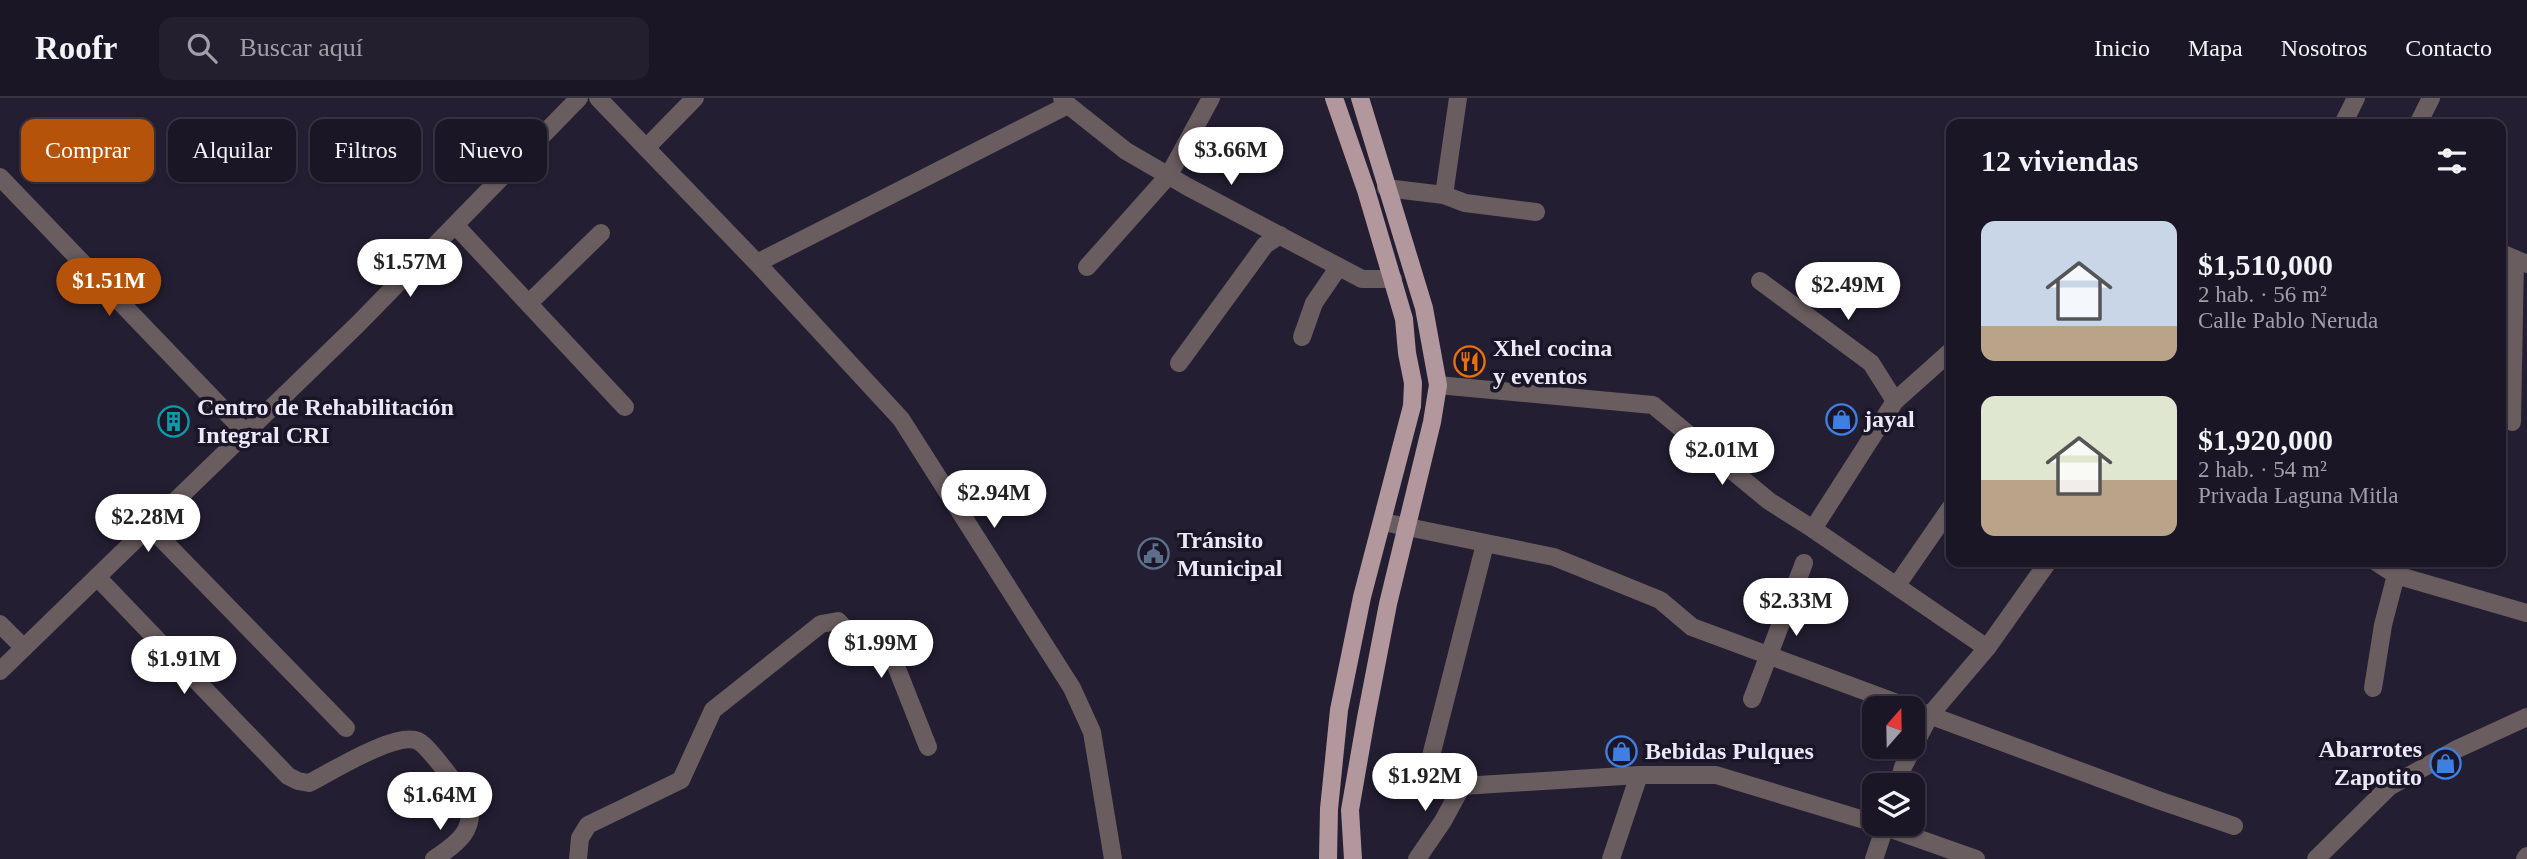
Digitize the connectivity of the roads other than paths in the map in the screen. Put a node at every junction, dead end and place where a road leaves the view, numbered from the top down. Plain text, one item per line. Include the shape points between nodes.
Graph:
1 (579, 98) edge
2 (598, 98) edge
3 (695, 98) edge
4 (1211, 98) edge
5 (1334, 98) edge
6 (1360, 98) edge
7 (1458, 98) edge
8 (2356, 98) edge
9 (2431, 98) edge
10 (1065, 102) edge
11 (2346, 119) edge
12 (2420, 119) edge
13 (646, 148) junction
14 (1169, 175) junction
15 (0, 177) edge
16 (1386, 188) junction
17 (1444, 195) junction
18 (1536, 212) dead end
19 (456, 226) junction
20 (601, 233) dead end
21 (1280, 235) junction
22 (2514, 259) edge
23 (757, 263) junction
24 (1087, 267) dead end
25 (1338, 268) junction
26 (1393, 279) junction
27 (1760, 281) dead end
28 (529, 303) junction
29 (1302, 337) dead end
30 (1946, 355) edge
31 (1179, 363) dead end
32 (1437, 385) junction
33 (1895, 401) junction
34 (625, 407) dead end
35 (2512, 422) dead end
36 (245, 432) junction
37 (1946, 514) edge
38 (1383, 522) junction
39 (149, 526) junction
40 (1407, 527) junction
41 (1813, 529) junction
42 (1485, 544) junction
43 (1804, 563) dead end
44 (2044, 567) edge
45 (2384, 567) edge
46 (2396, 575) junction
47 (97, 577) junction
48 (1896, 585) junction
49 (2527, 613) edge
50 (0, 624) edge
51 (24, 648) junction
52 (1987, 648) junction
53 (1770, 654) junction
54 (0, 671) edge
55 (2373, 688) dead end
56 (1752, 698) dead end
57 (1930, 715) junction
58 (2527, 717) edge
59 (346, 728) dead end
60 (928, 747) dead end
61 (1901, 773) edge
62 (1639, 775) junction
63 (1462, 786) junction
64 (1862, 819) edge
65 (2234, 826) dead end
66 (1879, 836) edge
67 (1912, 836) edge
68 (434, 859) edge
69 (578, 859) edge
70 (1113, 859) edge
71 (1328, 859) edge
72 (1353, 859) edge
73 (1417, 859) edge
74 (1611, 859) edge
75 (1874, 859) edge
76 (1976, 859) edge
77 (2316, 859) edge

1 - 19 street
2 - 13 street
3 - 13 street
4 - 14 street
5 - 26 main road
6 - 16 main road
7 - 17 street
8 - 11 street
9 - 12 street
10 - 14 street via 1126,151
10 - 23 street
13 - 23 street
14 - 21 street
14 - 24 street
15 - 36 street
16 - 17 street
16 - 32 main road via 1423,309
17 - 18 street via 1465,203
19 - 28 street
19 - 36 street
20 - 28 street
21 - 25 street
21 - 31 street via 1265,245
22 - 35 street
23 - 70 street via 901,419 1072,688 1092,732
25 - 26 street via 1362,279
25 - 29 street via 1314,303
26 - 38 main road via 1413,383 1412,406
27 - 33 street via 1871,363
28 - 34 street
30 - 33 street
32 - 40 main road
32 - 41 street via 1653,405 1769,501
33 - 41 street
36 - 39 street
37 - 48 street
38 - 40 street
38 - 71 main road via 1339,710
39 - 47 street
39 - 59 street
40 - 42 street
40 - 72 main road via 1350,810
41 - 48 street
42 - 53 street via 1555,557 1660,600 1692,627
42 - 63 street via 1431,756 1438,774
43 - 53 street
44 - 52 street
45 - 46 street
46 - 49 street
46 - 55 street
47 - 51 street
47 - 68 street via 288,776 309,783 383,746 408,738 421,742 471,809 464,835
48 - 52 street
50 - 51 street
51 - 54 street
52 - 57 street
53 - 56 street
53 - 57 street
57 - 61 street
57 - 65 street
58 - 77 street via 2389,787
60 - 69 street via 894,661 878,642 856,650 845,642 846,630 838,621 821,624 713,710 681,779 588,825 580,838
62 - 63 street
62 - 64 street via 1716,775
62 - 74 street
63 - 73 street
66 - 75 street
67 - 76 street

